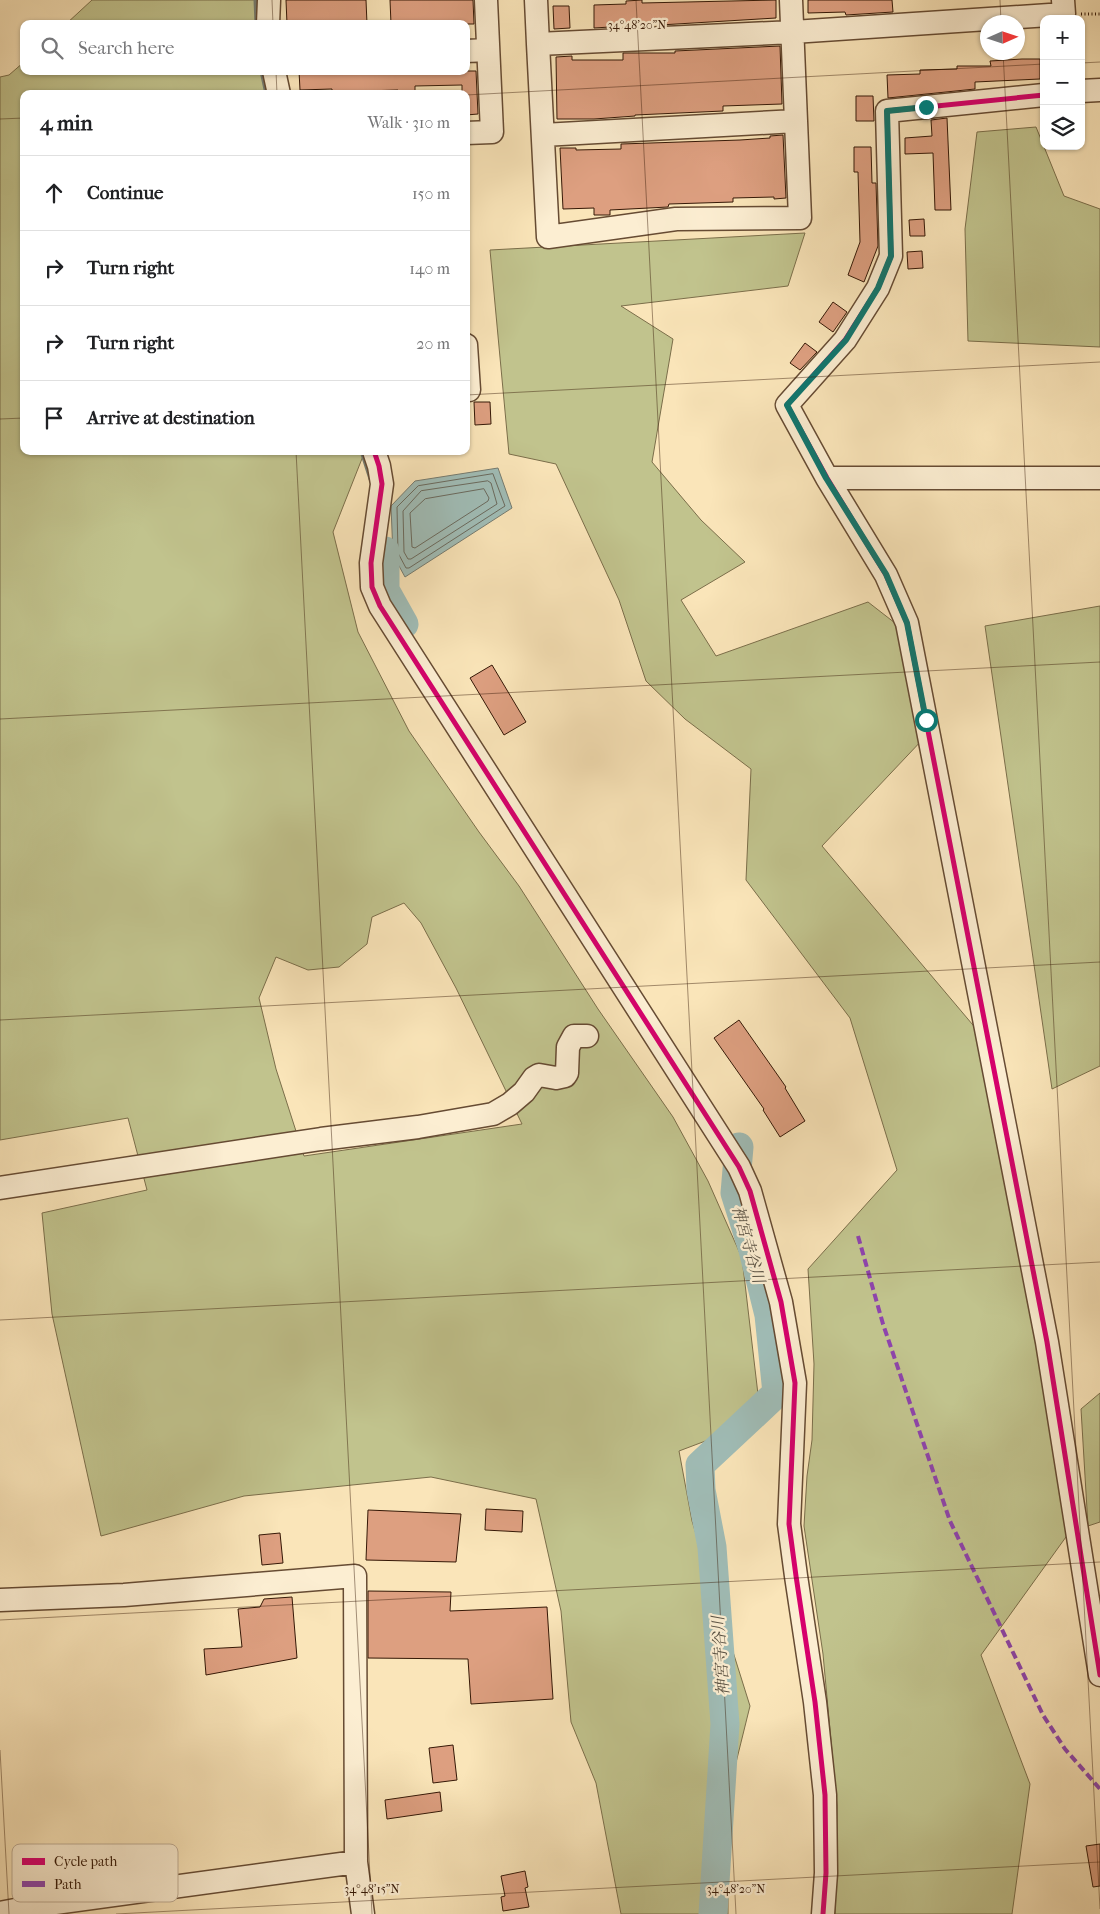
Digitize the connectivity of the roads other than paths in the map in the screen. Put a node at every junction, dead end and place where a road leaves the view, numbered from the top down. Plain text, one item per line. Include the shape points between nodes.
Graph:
1 (269, 0) edge
2 (486, 0) edge
3 (536, 0) edge
4 (791, 0) edge
5 (1063, 0) edge
6 (268, 20) edge
7 (793, 32) junction
8 (538, 44) junction
9 (488, 50) junction
10 (470, 51) edge
11 (275, 75) edge
12 (278, 90) edge
13 (1100, 90) edge
14 (1085, 92) edge
15 (1040, 95) edge
16 (796, 121) junction
17 (470, 133) edge
18 (543, 135) junction
19 (375, 455) edge
20 (826, 478) junction
21 (1100, 478) edge
22 (588, 1036) dead end
23 (0, 1188) edge
24 (0, 1600) edge
25 (1100, 1675) edge
26 (356, 1862) junction
27 (178, 1893) edge
28 (124, 1902) edge
29 (101, 1906) edge
30 (0, 1912) edge
31 (363, 1914) edge
32 (823, 1914) edge

1 - 6 street
2 - 9 street
3 - 8 street
4 - 7 street
5 - 7 street via 1064,14
7 - 8 street
7 - 16 street
8 - 18 street
9 - 10 street
9 - 17 street via 492,132
11 - 12 street
13 - 14 street
15 - 20 street via 887,111 891,256 878,288 846,340 787,405
16 - 18 street
16 - 18 street via 800,218 676,219 548,236
19 - 32 street via 382,484 371,563 372,587 380,606 740,1167 750,1191 781,1302 795,1383 789,1524 816,1702 825,1796
20 - 21 street
20 - 25 street via 886,574 907,623 1047,1342
22 - 23 street via 574,1036 570,1042 565,1076 534,1078 524,1092 493,1114
24 - 26 street via 124,1595 355,1576
26 - 27 street
26 - 31 street
28 - 29 street
29 - 30 street via 41,1905

